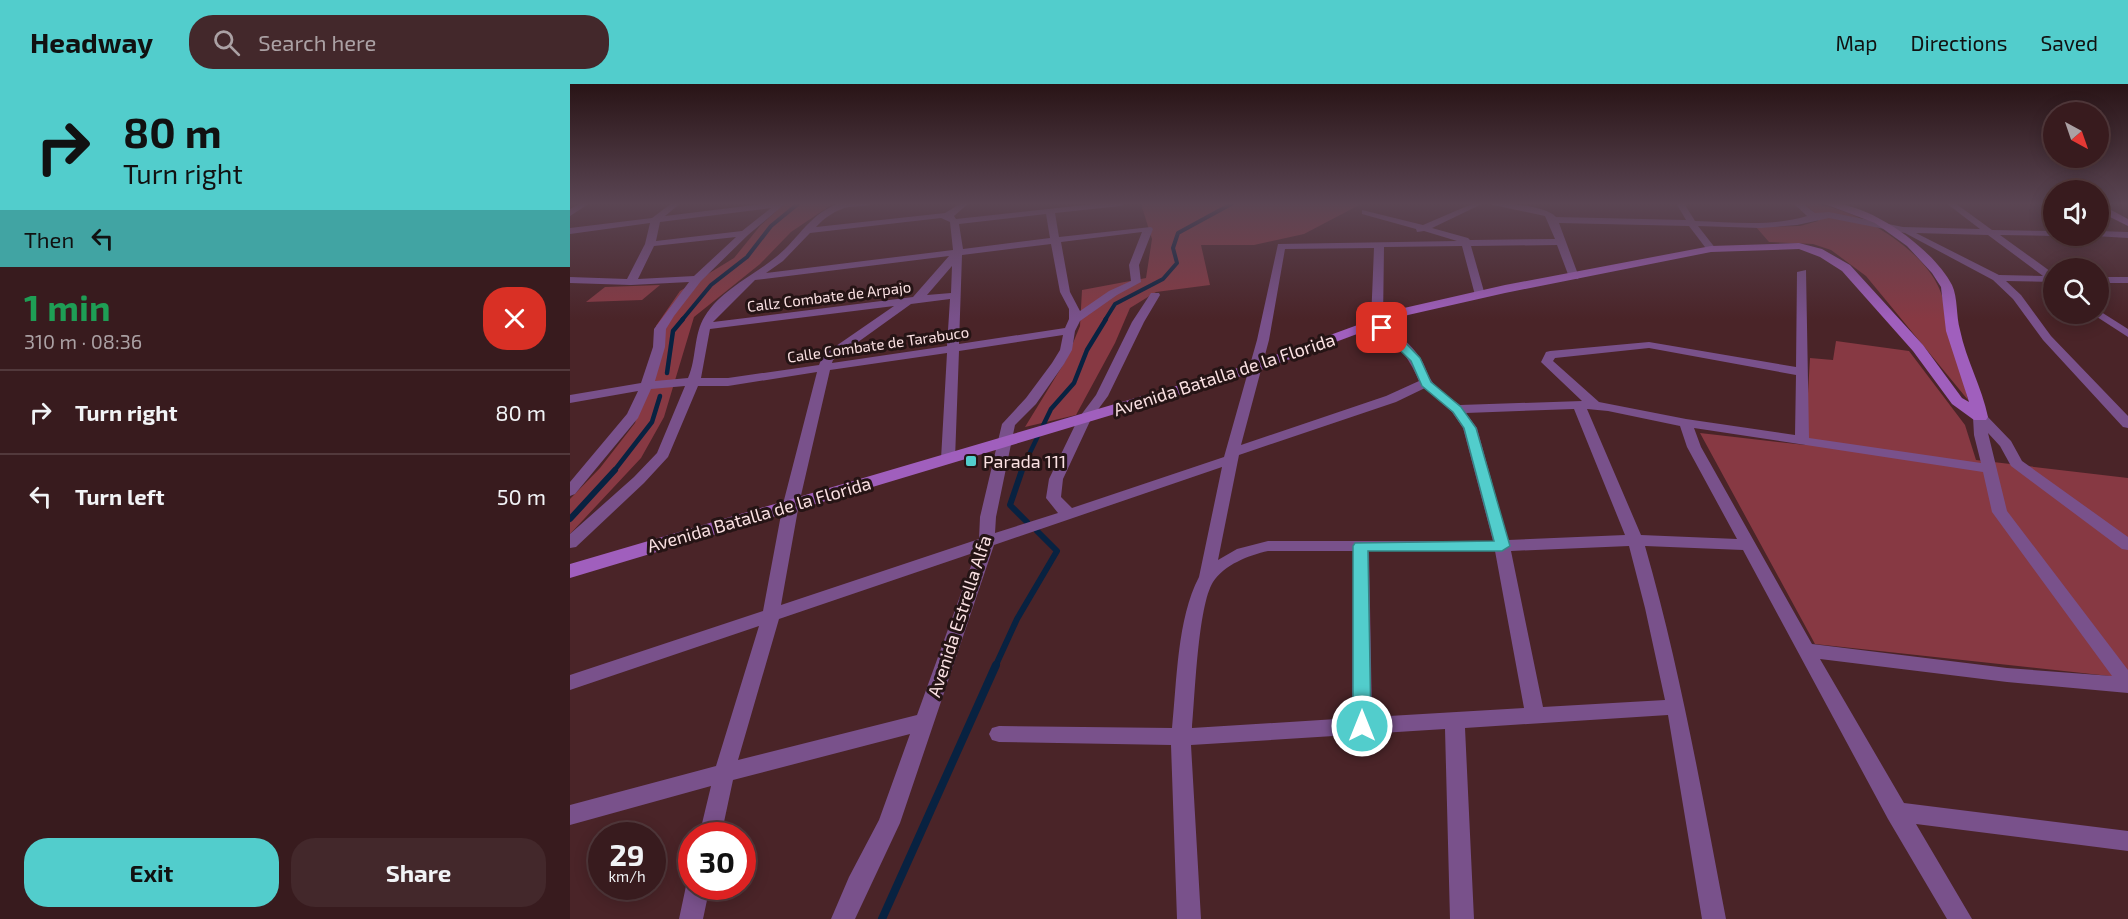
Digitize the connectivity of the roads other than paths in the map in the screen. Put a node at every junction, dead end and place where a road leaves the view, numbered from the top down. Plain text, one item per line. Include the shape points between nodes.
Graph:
1 (668, 242) edge
2 (736, 242) edge
3 (795, 242) edge
4 (958, 242) edge
5 (1042, 242) edge
6 (1057, 242) edge
7 (1143, 242) edge
8 (1402, 242) edge
9 (1561, 242) joint
10 (1706, 242) edge
11 (1907, 242) edge
12 (1927, 242) edge
13 (2003, 242) edge
14 (1468, 243) junction
15 (650, 244) joint
16 (1379, 245) junction
17 (1398, 245) junction
18 (1711, 249) junction
19 (957, 253) junction
20 (1802, 272) dead end
21 (2043, 272) edge
22 (755, 277) junction
23 (1574, 277) junction
24 (1997, 278) junction
25 (697, 279) junction
26 (2043, 279) edge
27 (571, 280) edge
28 (2109, 280) edge
29 (2128, 280) edge
30 (631, 282) junction
31 (956, 295) junction
32 (1480, 295) junction
33 (1155, 296) dead end
34 (912, 301) junction
35 (1377, 321) junction
36 (2109, 321) edge
37 (1072, 325) junction
38 (705, 326) junction
39 (1360, 328) junction
40 (2128, 334) edge
41 (953, 348) junction
42 (824, 367) junction
43 (1253, 368) junction
44 (1802, 372) junction
45 (692, 383) junction
46 (1426, 383) junction
47 (647, 385) junction
48 (570, 399) edge
49 (1587, 405) junction
50 (2113, 407) junction
51 (2128, 407) edge
52 (1457, 409) junction
53 (1980, 417) junction
54 (1085, 419) junction
55 (1686, 423) junction
56 (2128, 424) edge
57 (1802, 439) junction
58 (1003, 443) junction
59 (1232, 455) junction
60 (948, 459) junction
61 (1989, 469) junction
62 (570, 491) edge
63 (791, 504) junction
64 (1072, 513) junction
65 (1635, 540) junction
66 (987, 542) junction
67 (570, 543) edge
68 (1748, 545) junction
69 (2128, 545) edge
70 (1360, 546) junction
71 (1502, 546) junction
72 (570, 571) edge
73 (1207, 577) junction
74 (771, 615) junction
75 (1805, 650) junction
76 (570, 683) edge
77 (2128, 684) edge
78 (1676, 708) junction
79 (1535, 716) junction
80 (1455, 721) junction
81 (923, 722) junction
82 (1362, 726) junction
83 (999, 734) dead end
84 (1181, 737) junction
85 (724, 773) junction
86 (1896, 812) junction
87 (570, 815) edge
88 (713, 822) edge
89 (2128, 841) edge
90 (695, 900) edge
91 (691, 919) edge
92 (843, 919) edge
93 (1189, 919) edge
94 (1462, 919) edge
95 (1714, 919) edge
96 (1960, 919) edge

1 - 15 street
2 - 25 street
3 - 22 street via 780,259
4 - 19 street
5 - 19 street
6 - 37 street via 1065,292 1074,309
7 - 37 street via 1134,265 1136,282 1113,293
8 - 17 street
9 - 14 street
9 - 23 street
10 - 18 street
11 - 53 street via 1926,257 1947,286 1953,331
12 - 24 street
13 - 21 street
14 - 17 street
14 - 32 street
15 - 30 street
16 - 17 street
16 - 35 street
16 - 43 street via 1281,246 1263,340
18 - 23 street, Avenida Batalla de la Florida
18 - 53 street, Avenida Batalla de la Florida via 1799,246 1831,258 1846,268 1918,348 1957,401
19 - 22 street
19 - 31 street
19 - 34 street via 935,281
20 - 44 street
22 - 38 street via 721,303
23 - 32 street, Avenida Batalla de la Florida
24 - 26 street
24 - 50 street
25 - 30 street
25 - 47 street via 660,329
27 - 30 street
28 - 29 street
31 - 34 street, Callz Combate de Arpajo
31 - 41 street
32 - 35 street, Avenida Batalla de la Florida
33 - 54 street via 1102,396
34 - 38 street, Callz Combate de Arpajo
34 - 42 street via 827,358
35 - 39 street, Avenida Batalla de la Florida
36 - 40 street
37 - 41 street, Calle Combate de Tarabuco
37 - 58 street, Avenida Estrella Alfa via 1066,350 1031,401 1009,424
38 - 45 street
39 - 43 street, Avenida Batalla de la Florida
39 - 46 street via 1388,331 1416,360
41 - 42 street, Calle Combate de Tarabuco
41 - 60 street
42 - 45 street, Calle Combate de Tarabuco via 728,382
42 - 63 street
43 - 54 street, Avenida Batalla de la Florida
43 - 59 street
44 - 49 street via 1649,345 1550,355 1548,362
44 - 57 street
45 - 47 street, Calle Combate de Tarabuco
45 - 67 street via 663,454
46 - 52 street
46 - 59 street
47 - 48 street, Calle Combate de Tarabuco
47 - 62 street via 633,415
49 - 52 street
49 - 55 street
49 - 65 street
50 - 51 street
50 - 56 street
52 - 71 street via 1470,428
53 - 61 street
53 - 69 street, Avenida Batalla de la Florida via 2006,444 2016,463
54 - 58 street, Avenida Batalla de la Florida
54 - 64 street via 1053,490 1057,504
55 - 57 street
55 - 68 street via 1694,447
57 - 61 street
58 - 60 street, Avenida Batalla de la Florida
58 - 66 street, Avenida Estrella Alfa via 988,517
59 - 64 street
59 - 73 street
60 - 63 street, Avenida Batalla de la Florida
61 - 77 street via 2000,512
63 - 72 street, Avenida Batalla de la Florida
63 - 74 street
64 - 66 street
65 - 68 street
65 - 71 street
65 - 78 street
66 - 74 street
66 - 81 street, Avenida Estrella Alfa
68 - 75 street
70 - 71 street
70 - 73 street via 1268,546 1245,550
70 - 82 street
71 - 79 street
73 - 84 street via 1199,593 1190,646
74 - 76 street
74 - 85 street
75 - 77 street via 2007,675
75 - 86 street
78 - 79 street
78 - 95 street
79 - 80 street
80 - 82 street
80 - 94 street
81 - 85 street
81 - 92 street, Avenida Estrella Alfa via 889,823
82 - 84 street
83 - 84 street
84 - 93 street
85 - 87 street
85 - 88 street
86 - 89 street
86 - 96 street
90 - 91 street

